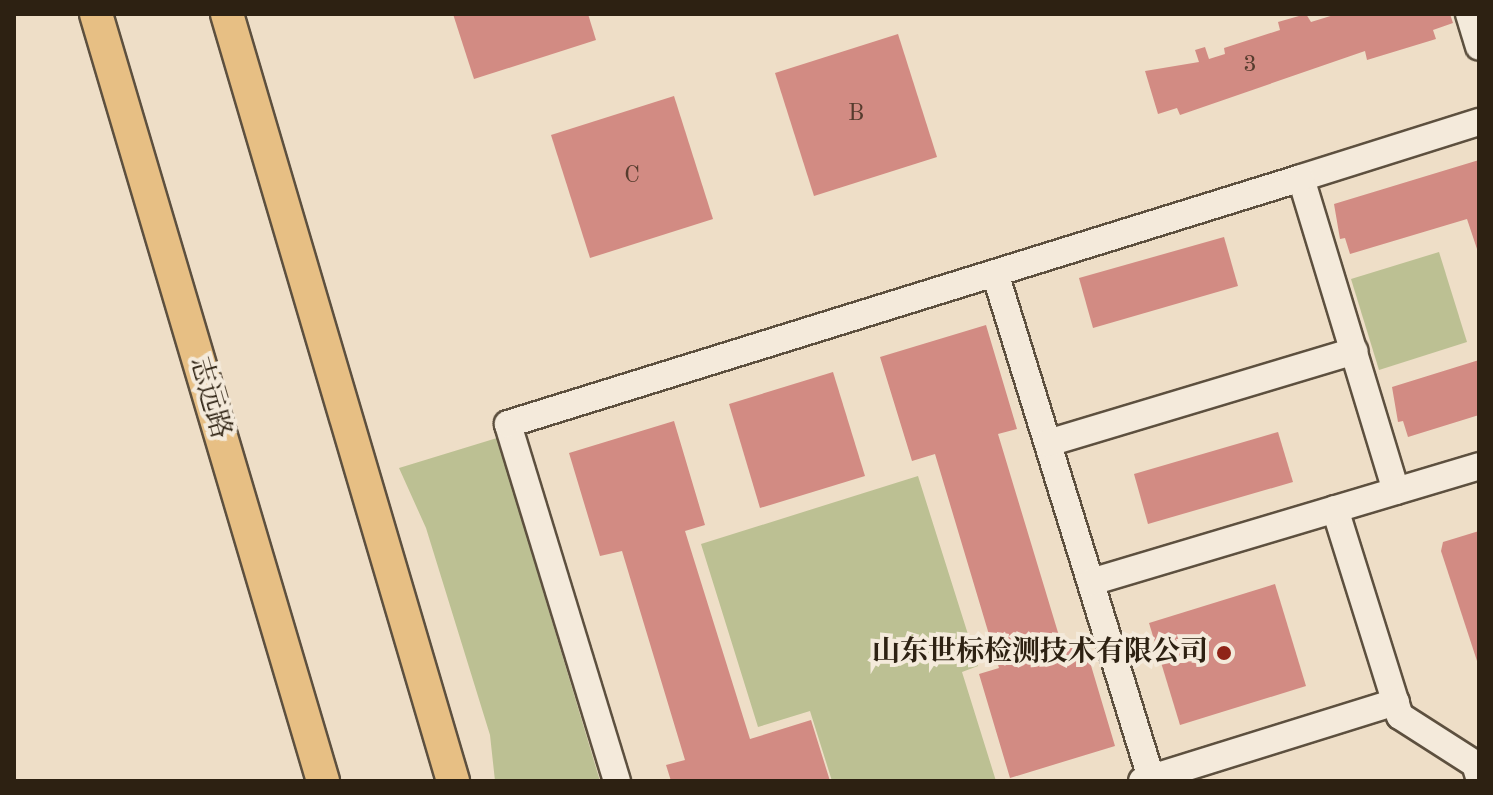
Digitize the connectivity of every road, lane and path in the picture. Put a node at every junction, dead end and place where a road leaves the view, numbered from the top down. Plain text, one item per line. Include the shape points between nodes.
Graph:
1 (96, 14) edge
2 (227, 14) edge
3 (1469, 14) edge
4 (1479, 46) edge
5 (1479, 122) edge
6 (1301, 178) junction
7 (995, 273) junction
8 (1354, 351) junction
9 (1048, 443) junction
10 (1479, 466) edge
11 (1396, 491) junction
12 (1335, 509) junction
13 (1091, 582) junction
14 (1396, 702) junction
15 (1479, 777) edge
16 (1149, 780) edge
17 (323, 781) edge
18 (453, 781) edge
19 (617, 781) edge

1 - 17 main road, 志远路
2 - 18 main road
3 - 4 lane
5 - 6 lane
6 - 7 lane
6 - 8 lane
7 - 9 lane
7 - 19 lane via 508,424
8 - 9 lane
8 - 11 lane
9 - 13 lane
10 - 11 lane
11 - 12 lane
12 - 13 lane
12 - 14 lane
13 - 16 lane
14 - 15 lane via 1400,716 1475,764
14 - 16 lane

